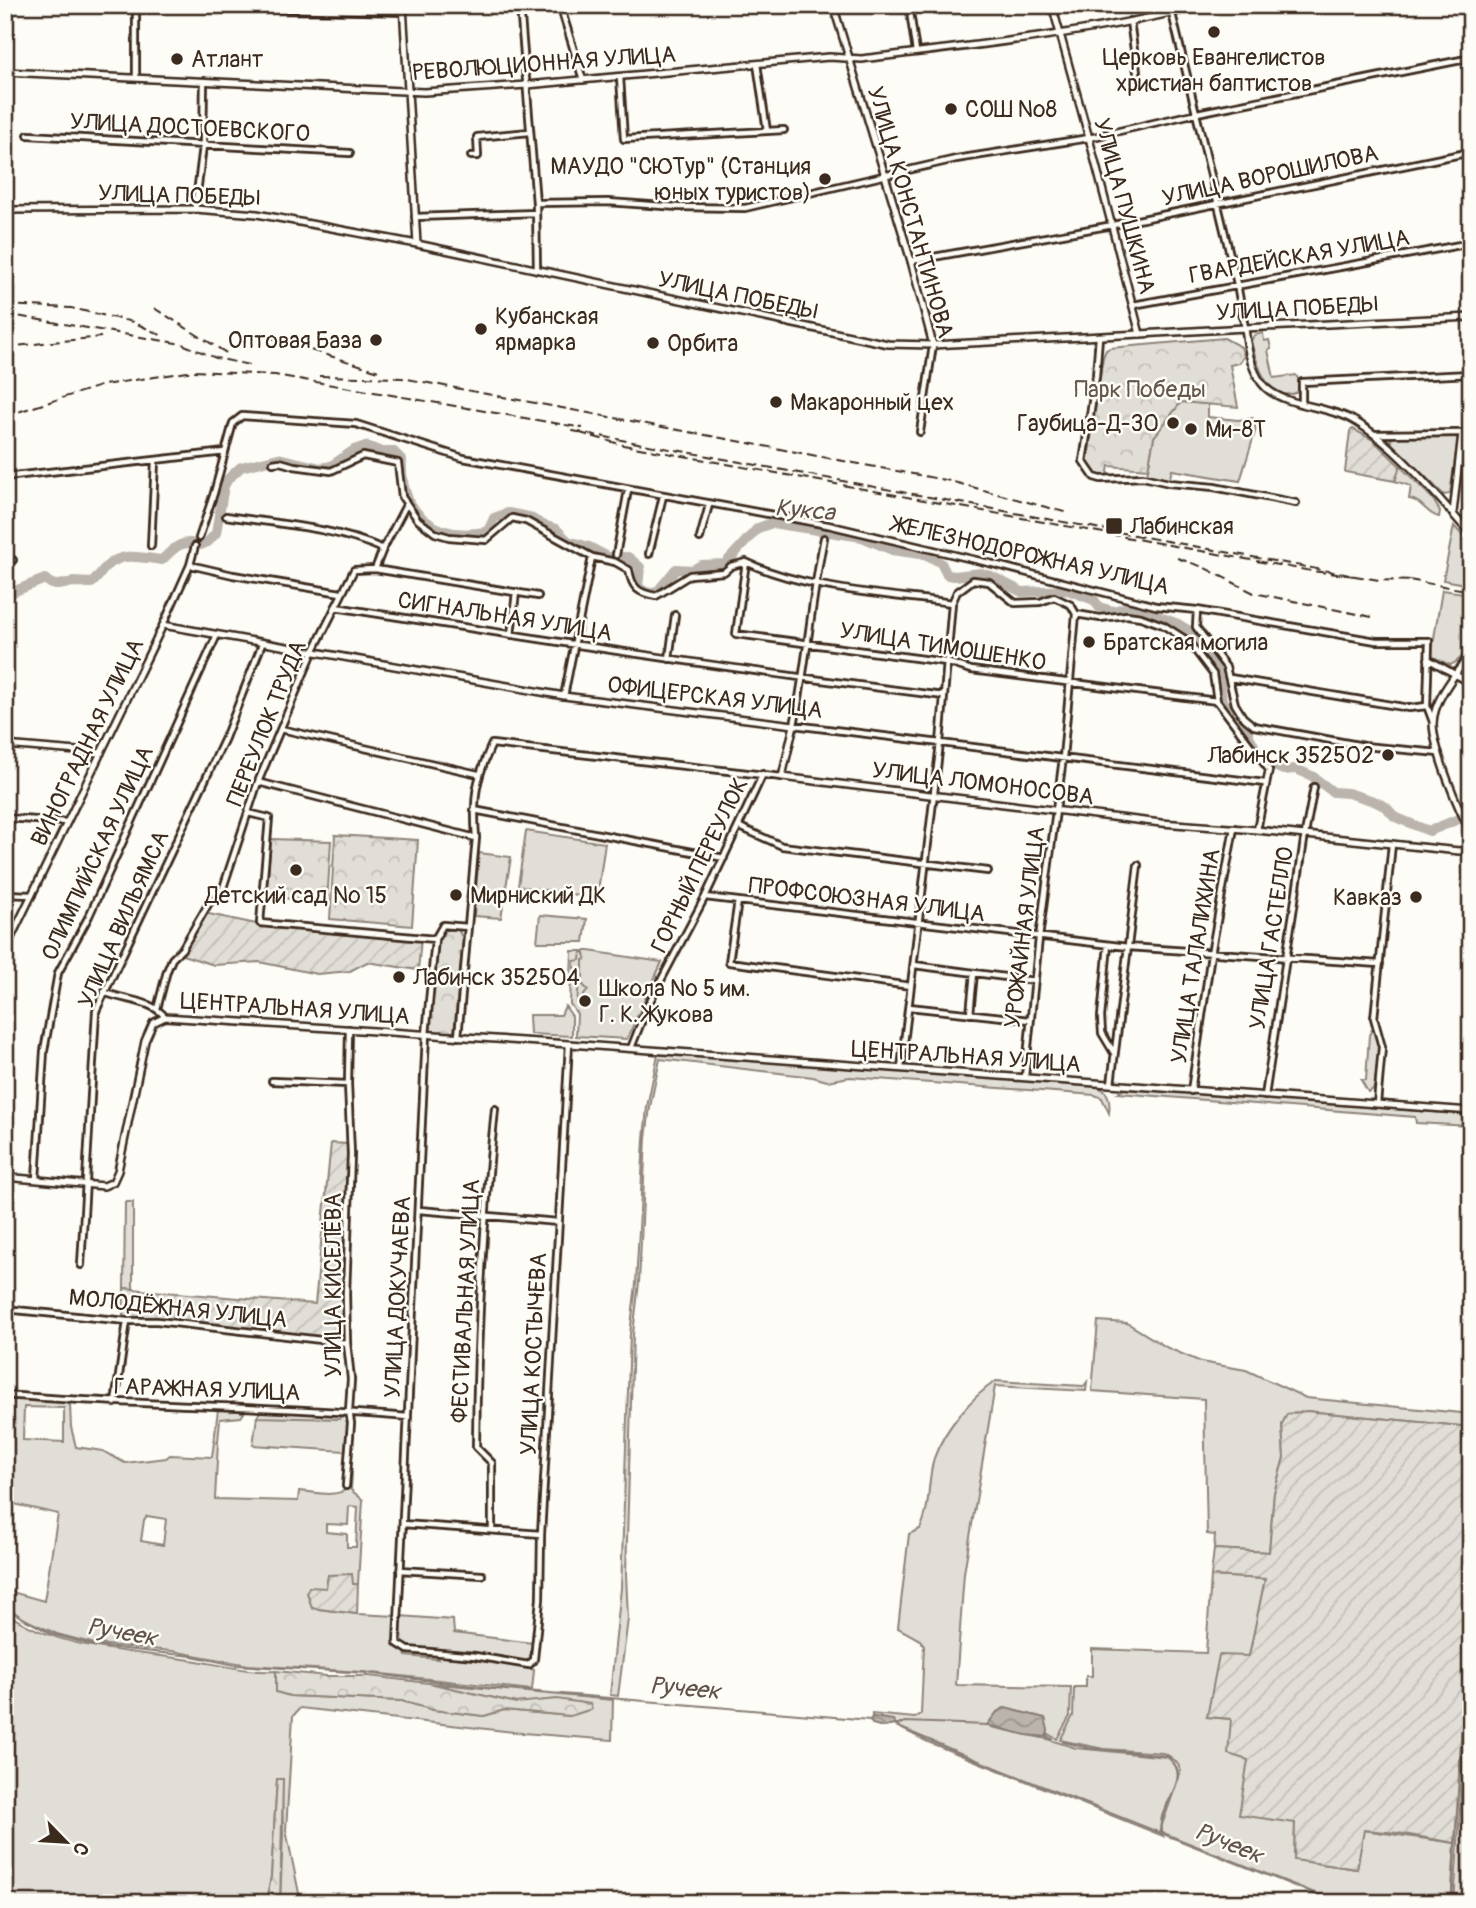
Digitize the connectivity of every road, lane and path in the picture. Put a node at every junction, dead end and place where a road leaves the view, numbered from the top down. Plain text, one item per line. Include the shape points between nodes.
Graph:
1 (127, 5) edge
2 (520, 5) edge
3 (560, 5) edge
4 (833, 5) edge
5 (909, 5) edge
6 (1052, 5) edge
7 (1170, 5) edge
8 (1203, 5) edge
9 (136, 6) edge
10 (404, 8) edge
11 (1172, 13) junction
12 (1130, 21) junction
13 (1060, 33) junction
14 (916, 52) junction
15 (849, 58) junction
16 (1471, 58) edge
17 (757, 64) junction
18 (5, 72) edge
19 (620, 76) junction
20 (136, 79) junction
21 (1138, 79) dead end
22 (583, 80) junction
23 (204, 81) junction
24 (527, 85) junction
25 (409, 90) junction
26 (1197, 113) junction
27 (784, 130) dead end
28 (767, 131) junction
29 (530, 132) junction
30 (28, 135) dead end
31 (1089, 138) junction
32 (202, 146) junction
33 (1471, 152) edge
34 (350, 153) dead end
35 (471, 156) dead end
36 (886, 175) junction
37 (536, 203) junction
38 (1217, 203) junction
39 (195, 209) junction
40 (5, 210) edge
41 (536, 213) junction
42 (415, 217) junction
43 (1112, 225) junction
44 (1471, 243) edge
45 (417, 244) junction
46 (911, 261) junction
47 (537, 271) junction
48 (1237, 284) junction
49 (1133, 305) junction
50 (1471, 317) edge
51 (1245, 328) junction
52 (1140, 334) junction
53 (1099, 337) junction
54 (933, 345) junction
55 (1471, 374) edge
56 (1301, 402) junction
57 (920, 432) dead end
58 (1462, 433) junction
59 (1471, 433) edge
60 (1376, 434) junction
61 (225, 452) junction
62 (155, 461) junction
63 (273, 464) dead end
64 (5, 477) edge
65 (628, 490) junction
66 (663, 496) junction
67 (1296, 503) dead end
68 (406, 505) junction
69 (709, 505) junction
70 (1453, 513) junction
71 (226, 516) dead end
72 (1471, 535) edge
73 (198, 538) dead end
74 (700, 538) dead end
75 (824, 538) dead end
76 (151, 546) dead end
77 (195, 546) dead end
78 (383, 549) junction
79 (649, 554) dead end
80 (616, 555) dead end
81 (592, 557) junction
82 (5, 560) edge
83 (13, 560) dead end
84 (746, 562) junction
85 (190, 565) junction
86 (375, 569) junction
87 (814, 583) junction
88 (516, 592) junction
89 (341, 593) junction
90 (538, 596) dead end
91 (952, 603) junction
92 (335, 607) junction
93 (1196, 610) junction
94 (1076, 614) junction
95 (675, 615) dead end
96 (163, 625) junction
97 (217, 635) junction
98 (510, 635) junction
99 (807, 643) junction
100 (262, 644) junction
101 (575, 645) junction
102 (313, 652) junction
103 (1471, 653) edge
104 (1427, 658) junction
105 (669, 659) junction
106 (946, 662) junction
107 (1454, 675) junction
108 (1230, 678) junction
109 (804, 679) junction
110 (1471, 680) edge
111 (1069, 682) junction
112 (564, 696) junction
113 (944, 696) junction
114 (1217, 701) junction
115 (1427, 706) junction
116 (1433, 723) junction
117 (794, 725) junction
118 (281, 729) junction
119 (940, 743) junction
120 (5, 744) edge
121 (1439, 753) junction
122 (101, 754) junction
123 (1063, 758) junction
124 (478, 774) junction
125 (763, 774) junction
126 (782, 777) junction
127 (258, 782) junction
128 (1265, 783) junction
129 (1314, 787) dead end
130 (934, 794) junction
131 (474, 810) junction
132 (1056, 810) junction
133 (248, 813) junction
134 (5, 818) edge
135 (67, 822) junction
136 (740, 827) junction
137 (1234, 828) junction
138 (1257, 830) junction
139 (1471, 832) edge
140 (1305, 834) junction
141 (476, 838) junction
142 (1392, 844) junction
143 (1471, 849) edge
144 (724, 858) junction
145 (925, 862) junction
146 (1138, 865) dead end
147 (988, 871) dead end
148 (5, 894) edge
149 (32, 895) junction
150 (705, 897) junction
151 (738, 901) junction
152 (918, 922) junction
153 (468, 927) junction
154 (1039, 938) junction
155 (435, 939) junction
156 (1108, 945) junction
157 (1128, 947) junction
158 (5, 950) edge
159 (1212, 954) junction
160 (1286, 959) junction
161 (1380, 964) junction
162 (914, 965) junction
163 (974, 973) junction
164 (1035, 981) junction
165 (911, 986) junction
166 (104, 992) junction
167 (909, 1007) junction
168 (157, 1009) junction
169 (970, 1014) junction
170 (165, 1017) junction
171 (1030, 1020) junction
172 (349, 1029) junction
173 (426, 1035) junction
174 (458, 1037) junction
175 (569, 1044) junction
176 (631, 1048) junction
177 (1114, 1053) junction
178 (901, 1068) junction
179 (1025, 1077) junction
180 (272, 1081) dead end
181 (348, 1084) junction
182 (1111, 1084) junction
183 (1191, 1091) junction
184 (1265, 1096) junction
185 (1377, 1104) junction
186 (495, 1109) dead end
187 (1471, 1111) edge
188 (5, 1177) edge
189 (37, 1179) junction
190 (84, 1183) junction
191 (419, 1210) junction
192 (484, 1216) junction
193 (558, 1222) junction
194 (81, 1265) dead end
195 (5, 1309) edge
196 (127, 1321) junction
197 (347, 1343) junction
198 (5, 1395) edge
199 (115, 1403) junction
200 (349, 1411) junction
201 (408, 1417) junction
202 (346, 1486) dead end
203 (403, 1524) junction
204 (492, 1530) junction
205 (541, 1534) junction
206 (400, 1570) junction
207 (482, 1576) dead end
208 (408, 1650) joint

1 - 9 street
2 - 24 street
3 - 22 street
4 - 15 street, УЛИЦА КОНСТАНТИНОВА
5 - 14 street
6 - 13 street, УЛИЦА ПУШКИНА
7 - 11 street
8 - 11 street, РЕВОЛЮЦИОННАЯ УЛИЦА
9 - 10 street
9 - 20 street
10 - 25 street
11 - 12 street, РЕВОЛЮЦИОННАЯ УЛИЦА
11 - 26 street
12 - 13 street, РЕВОЛЮЦИОННАЯ УЛИЦА
12 - 21 street
13 - 14 street, РЕВОЛЮЦИОННАЯ УЛИЦА
13 - 31 street, УЛИЦА ПУШКИНА
14 - 15 street, РЕВОЛЮЦИОННАЯ УЛИЦА
15 - 17 street, РЕВОЛЮЦИОННАЯ УЛИЦА
15 - 36 street, УЛИЦА КОНСТАНТИНОВА
16 - 26 street
17 - 19 street, РЕВОЛЮЦИОННАЯ УЛИЦА
17 - 28 street
18 - 20 street, РЕВОЛЮЦИОННАЯ УЛИЦА
19 - 22 street, РЕВОЛЮЦИОННАЯ УЛИЦА
19 - 28 street via 624,139
20 - 23 street, РЕВОЛЮЦИОННАЯ УЛИЦА
22 - 24 street, РЕВОЛЮЦИОННАЯ УЛИЦА
23 - 25 street, РЕВОЛЮЦИОННАЯ УЛИЦА
23 - 32 street
24 - 25 street, РЕВОЛЮЦИОННАЯ УЛИЦА
24 - 29 street
25 - 42 street
26 - 31 street
26 - 38 street
27 - 28 street
29 - 35 street via 477,137 478,156
29 - 37 street
30 - 32 street, УЛИЦА ДОСТОЕВСКОГО
31 - 36 street
31 - 43 street, УЛИЦА ПУШКИНА
32 - 34 street, УЛИЦА ДОСТОЕВСКОГО
32 - 39 street
33 - 38 street, УЛИЦА ВОРОШИЛОВА
36 - 37 street via 745,208
36 - 46 street, УЛИЦА КОНСТАНТИНОВА
37 - 41 street
38 - 43 street, УЛИЦА ВОРОШИЛОВА
38 - 48 street
39 - 40 street, УЛИЦА ПОБЕДЫ
39 - 45 street, УЛИЦА ПОБЕДЫ via 257,214
41 - 42 street
41 - 47 street
42 - 45 street
43 - 46 street, УЛИЦА ВОРОШИЛОВА
43 - 49 street, УЛИЦА ПУШКИНА
44 - 48 street, ГВАРДЕЙСКАЯ УЛИЦА
45 - 47 street, УЛИЦА ПОБЕДЫ
46 - 54 street, УЛИЦА КОНСТАНТИНОВА
47 - 54 street, УЛИЦА ПОБЕДЫ via 888,344
48 - 49 street, ГВАРДЕЙСКАЯ УЛИЦА
48 - 51 street
49 - 52 street, УЛИЦА ПУШКИНА
50 - 51 street, УЛИЦА ПОБЕДЫ
51 - 52 street, УЛИЦА ПОБЕДЫ
51 - 56 street via 1260,380 1279,396
52 - 53 street, УЛИЦА ПОБЕДЫ
53 - 54 street, УЛИЦА ПОБЕДЫ
53 - 67 street via 1084,447 1085,466 1094,477 1140,476
54 - 57 street, УЛИЦА КОНСТАНТИНОВА
55 - 56 street via 1302,382
56 - 60 street via 1341,415
58 - 59 street
58 - 60 street
58 - 70 street
60 - 70 street
61 - 62 street
61 - 65 street, ЖЕЛЕЗНОДОРОЖНАЯ УЛИЦА via 233,423 242,416 347,422 463,458
61 - 73 street
62 - 64 street
62 - 76 street
63 - 68 street via 331,471 363,456 398,463
65 - 66 street, ЖЕЛЕЗНОДОРОЖНАЯ УЛИЦА
65 - 80 street
66 - 69 street, ЖЕЛЕЗНОДОРОЖНАЯ УЛИЦА
66 - 79 street
68 - 78 street
68 - 81 street via 435,533 449,537 486,540 512,518
69 - 74 street
69 - 93 street, ЖЕЛЕЗНОДОРОЖНАЯ УЛИЦА via 993,564 1156,606
70 - 72 street
71 - 78 street via 326,531
75 - 87 street, ГОРНЫЙ ПЕРЕУЛОК
77 - 85 street, ВИНОГРАДНАЯ УЛИЦА
78 - 86 street
81 - 84 street via 629,570 632,585 641,593 656,596 690,575 724,572
81 - 101 street
82 - 83 street
84 - 87 street via 771,574
84 - 99 street, УЛИЦА ТИМОШЕНКО via 736,634
85 - 89 street
85 - 96 street, ВИНОГРАДНАЯ УЛИЦА
86 - 88 street
86 - 89 street, ПЕРЕУЛОК ТРУДА via 354,570
87 - 91 street
87 - 99 street, ГОРНЫЙ ПЕРЕУЛОК
88 - 90 street
88 - 98 street
89 - 92 street, ПЕРЕУЛОК ТРУДА
91 - 94 street, ЖЕЛЕЗНОДОРОЖНАЯ УЛИЦА via 957,592 973,580 989,582 1015,603 1054,597 1071,605
91 - 106 street
92 - 98 street, СИГНАЛЬНАЯ УЛИЦА
92 - 102 street, ПЕРЕУЛОК ТРУДА
93 - 104 street, ЖЕЛЕЗНОДОРОЖНАЯ УЛИЦА via 1376,641 1429,641
93 - 108 street via 1196,626
94 - 111 street, УРОЖАЙНАЯ УЛИЦА
94 - 114 street, ЖЕЛЕЗНОДОРОЖНАЯ УЛИЦА via 1100,618 1127,615 1163,625 1188,641 1213,674
95 - 105 street
96 - 97 street, ОФИЦЕРСКАЯ УЛИЦА
96 - 122 street, ВИНОГРАДНАЯ УЛИЦА
97 - 100 street, ОФИЦЕРСКАЯ УЛИЦА
97 - 189 street, ОЛИМПИЙСКАЯ УЛИЦА via 89,916 58,973 44,1051
98 - 101 street, СИГНАЛЬНАЯ УЛИЦА
99 - 106 street, УЛИЦА ТИМОШЕНКО
99 - 109 street, ГОРНЫЙ ПЕРЕУЛОК
100 - 102 street, ОФИЦЕРСКАЯ УЛИЦА
100 - 166 street, УЛИЦА ВИЛЬЯМСА via 225,738
101 - 105 street, СИГНАЛЬНАЯ УЛИЦА
101 - 112 street
102 - 112 street, ОФИЦЕРСКАЯ УЛИЦА
102 - 118 street, ПЕРЕУЛОК ТРУДА
103 - 107 street
104 - 107 street
104 - 115 street
105 - 109 street, СИГНАЛЬНАЯ УЛИЦА
106 - 111 street, УЛИЦА ТИМОШЕНКО via 971,670
106 - 113 street
107 - 110 street
107 - 116 street via 1442,693
108 - 115 street via 1409,708
108 - 121 street via 1235,705 1254,726 1364,746
109 - 113 street, СИГНАЛЬНАЯ УЛИЦА
109 - 117 street, ГОРНЫЙ ПЕРЕУЛОК
111 - 114 street, УЛИЦА ТИМОШЕНКО
111 - 123 street, УРОЖАЙНАЯ УЛИЦА
112 - 117 street, ОФИЦЕРСКАЯ УЛИЦА
113 - 119 street
114 - 128 street via 1269,770
115 - 116 street
116 - 121 street
117 - 119 street, ОФИЦЕРСКАЯ УЛИЦА
117 - 126 street, ГОРНЫЙ ПЕРЕУЛОК
118 - 124 street
118 - 127 street, ПЕРЕУЛОК ТРУДА
119 - 123 street, ОФИЦЕРСКАЯ УЛИЦА
119 - 130 street
120 - 122 street
121 - 139 street
122 - 135 street, ВИНОГРАДНАЯ УЛИЦА
123 - 128 street, ОФИЦЕРСКАЯ УЛИЦА
123 - 132 street, УРОЖАЙНАЯ УЛИЦА
124 - 125 street, УЛИЦА ЛОМОНОСОВА via 492,744
124 - 131 street
125 - 126 street, УЛИЦА ЛОМОНОСОВА
125 - 136 street, ГОРНЫЙ ПЕРЕУЛОК
126 - 130 street, УЛИЦА ЛОМОНОСОВА
127 - 133 street, ПЕРЕУЛОК ТРУДА
127 - 141 street
128 - 138 street
129 - 140 street, УЛИЦА ГАСТЕЛЛО
130 - 132 street, УЛИЦА ЛОМОНОСОВА
130 - 145 street
131 - 141 street
131 - 144 street
132 - 137 street, УЛИЦА ЛОМОНОСОВА
132 - 154 street, УРОЖАЙНАЯ УЛИЦА
133 - 155 street via 269,818 260,923
133 - 168 street, ПЕРЕУЛОК ТРУДА via 221,894 209,903 172,960
134 - 135 street
135 - 149 street, ВИНОГРАДНАЯ УЛИЦА
136 - 144 street, ГОРНЫЙ ПЕРЕУЛОК
136 - 145 street via 782,846
137 - 138 street, УЛИЦА ЛОМОНОСОВА
137 - 159 street, УЛИЦА ТАЛАЛИХИНА
138 - 140 street, УЛИЦА ЛОМОНОСОВА
140 - 142 street, УЛИЦА ЛОМОНОСОВА
140 - 160 street, УЛИЦА ГАСТЕЛЛО
141 - 153 street
142 - 143 street, УЛИЦА ЛОМОНОСОВА
142 - 161 street
144 - 150 street, ГОРНЫЙ ПЕРЕУЛОК
145 - 147 street
145 - 152 street
146 - 157 street
148 - 149 street
149 - 158 street, ВИНОГРАДНАЯ УЛИЦА
150 - 151 street, ПРОФСОЮЗНАЯ УЛИЦА
150 - 176 street, ГОРНЫЙ ПЕРЕУЛОК via 648,1005
151 - 152 street, ПРОФСОЮЗНАЯ УЛИЦА
151 - 165 street via 729,962
152 - 154 street, ПРОФСОЮЗНАЯ УЛИЦА
152 - 162 street
153 - 155 street via 443,925
153 - 174 street
154 - 156 street, ПРОФСОЮЗНАЯ УЛИЦА
154 - 164 street, УРОЖАЙНАЯ УЛИЦА
155 - 173 street, УЛИЦА ДОКУЧАЕВА
156 - 157 street, ПРОФСОЮЗНАЯ УЛИЦА
156 - 177 street via 1101,1017 1102,1033
157 - 159 street, ПРОФСОЮЗНАЯ УЛИЦА
157 - 177 street
159 - 160 street, ПРОФСОЮЗНАЯ УЛИЦА
159 - 183 street, УЛИЦА ТАЛАЛИХИНА
160 - 161 street, ПРОФСОЮЗНАЯ УЛИЦА
160 - 184 street, УЛИЦА ГАСТЕЛЛО
161 - 185 street via 1374,1018 1382,1046
162 - 163 street
162 - 165 street
163 - 164 street
163 - 169 street
164 - 171 street, УРОЖАЙНАЯ УЛИЦА
165 - 167 street
166 - 168 street
166 - 190 street, УЛИЦА ВИЛЬЯМСА via 96,1011
167 - 169 street
167 - 178 street
168 - 170 street
169 - 171 street
170 - 172 street, ЦЕНТРАЛЬНАЯ УЛИЦА
170 - 190 street, ЦЕНТРАЛЬНАЯ УЛИЦА via 153,1023 145,1041 116,1177 104,1186
171 - 179 street, УРОЖАЙНАЯ УЛИЦА
172 - 173 street, ЦЕНТРАЛЬНАЯ УЛИЦА
172 - 181 street, УЛИЦА КИСЕЛЁВА
173 - 174 street, ЦЕНТРАЛЬНАЯ УЛИЦА
173 - 191 street, УЛИЦА ДОКУЧАЕВА
174 - 175 street, ЦЕНТРАЛЬНАЯ УЛИЦА
175 - 176 street, ЦЕНТРАЛЬНАЯ УЛИЦА
175 - 193 street, УЛИЦА КОСТЫЧЕВА
176 - 178 street, ЦЕНТРАЛЬНАЯ УЛИЦА
177 - 182 street
178 - 179 street, ЦЕНТРАЛЬНАЯ УЛИЦА
179 - 182 street, ЦЕНТРАЛЬНАЯ УЛИЦА
180 - 181 street
181 - 197 street, УЛИЦА КИСЕЛЁВА via 352,1142
182 - 183 street, ЦЕНТРАЛЬНАЯ УЛИЦА
183 - 184 street, ЦЕНТРАЛЬНАЯ УЛИЦА
184 - 185 street, ЦЕНТРАЛЬНАЯ УЛИЦА
185 - 187 street, ЦЕНТРАЛЬНАЯ УЛИЦА
186 - 192 street, ФЕСТИВАЛЬНАЯ УЛИЦА
188 - 189 street, ЦЕНТРАЛЬНАЯ УЛИЦА
189 - 190 street, ЦЕНТРАЛЬНАЯ УЛИЦА
190 - 194 street, УЛИЦА ВИЛЬЯМСА
191 - 192 street
191 - 201 street, УЛИЦА ДОКУЧАЕВА
192 - 193 street
192 - 204 street, ФЕСТИВАЛЬНАЯ УЛИЦА via 477,1447 492,1463
193 - 205 street, УЛИЦА КОСТЫЧЕВА
195 - 196 street, МОЛОДЁЖНАЯ УЛИЦА
196 - 197 street, МОЛОДЁЖНАЯ УЛИЦА
196 - 199 street
197 - 200 street, УЛИЦА КИСЕЛЁВА
198 - 199 street, ГАРАЖНАЯ УЛИЦА
199 - 200 street, ГАРАЖНАЯ УЛИЦА
200 - 201 street, ГАРАЖНАЯ УЛИЦА
200 - 202 street, УЛИЦА КИСЕЛЁВА
201 - 203 street, УЛИЦА ДОКУЧАЕВА
203 - 204 street
203 - 206 street, УЛИЦА ДОКУЧАЕВА
204 - 205 street
205 - 208 street, УЛИЦА КОСТЫЧЕВА via 540,1599 534,1659 529,1665
206 - 207 street
206 - 208 street, УЛИЦА ДОКУЧАЕВА via 397,1643

